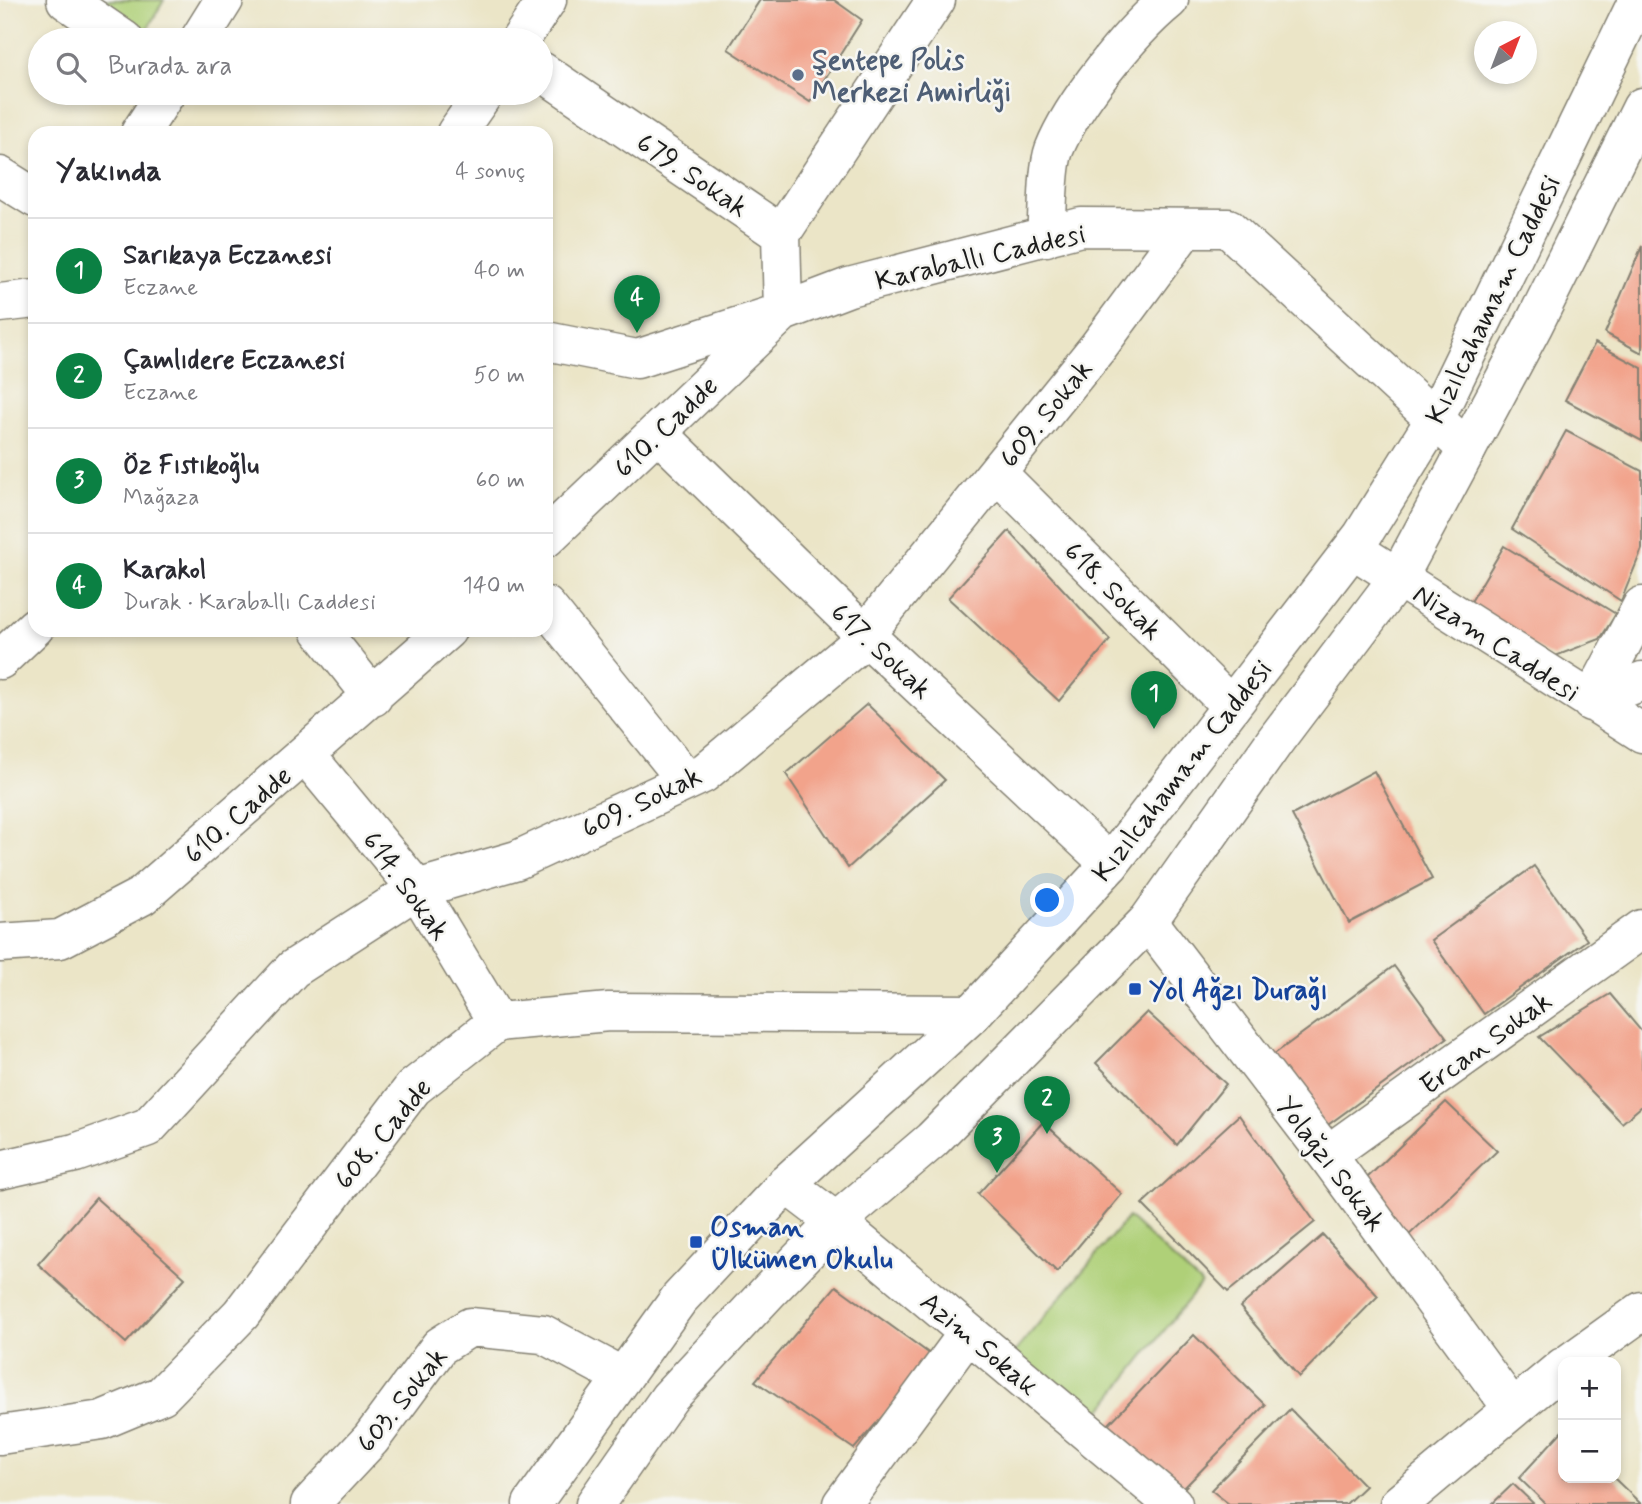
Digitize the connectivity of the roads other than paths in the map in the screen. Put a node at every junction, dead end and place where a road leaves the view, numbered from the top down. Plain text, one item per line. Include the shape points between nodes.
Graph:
1 (66, 0) edge
2 (224, 0) edge
3 (547, 0) edge
4 (936, 0) edge
5 (1169, 0) edge
6 (1637, 0) edge
7 (107, 28) edge
8 (206, 28) edge
9 (528, 28) edge
10 (553, 79) edge
11 (158, 105) edge
12 (476, 105) edge
13 (1642, 107) edge
14 (145, 126) edge
15 (461, 126) edge
16 (0, 176) edge
17 (28, 194) edge
18 (1186, 228) junction
19 (781, 234) junction
20 (1046, 237) junction
21 (28, 300) edge
22 (0, 303) edge
23 (783, 312) junction
24 (553, 342) edge
25 (1435, 419) junction
26 (658, 433) junction
27 (1467, 449) junction
28 (998, 473) junction
29 (553, 531) edge
30 (1353, 549) junction
31 (1398, 578) junction
32 (1642, 606) edge
33 (553, 615) edge
34 (28, 634) edge
35 (865, 635) junction
36 (326, 637) edge
37 (439, 637) edge
38 (0, 660) edge
39 (1642, 681) edge
40 (373, 697) junction
41 (1591, 702) junction
42 (1231, 706) junction
43 (1642, 733) edge
44 (306, 755) junction
45 (687, 781) junction
46 (1110, 864) junction
47 (417, 889) junction
48 (1148, 921) junction
49 (1642, 929) edge
50 (0, 943) edge
51 (972, 1014) junction
52 (497, 1022) junction
53 (1327, 1155) junction
54 (0, 1170) edge
55 (786, 1184) junction
56 (836, 1222) junction
57 (1642, 1311) edge
58 (968, 1333) junction
59 (1577, 1357) edge
60 (1558, 1371) edge
61 (623, 1377) junction
62 (1512, 1408) junction
63 (0, 1434) edge
64 (310, 1504) edge
65 (532, 1504) edge
66 (595, 1504) edge
67 (842, 1504) edge
68 (1173, 1504) edge
69 (1399, 1504) edge

1 - 7 street
2 - 8 street
3 - 9 street
4 - 19 street
5 - 20 street via 1149,16 1094,82 1053,151
6 - 25 street, Kızılcahamam Caddesi
10 - 19 street, 679. Sokak
11 - 14 street
12 - 15 street
13 - 27 street, Kızılcahamam Caddesi
16 - 17 street
18 - 20 street, Karaballı Caddesi via 1081,227
18 - 25 street, Karaballı Caddesi via 1228,228
18 - 28 street, 609. Sokak
19 - 23 street
20 - 23 street, Karaballı Caddesi via 849,287
21 - 22 street
23 - 24 street, Karaballı Caddesi via 637,359
23 - 26 street, 610. Cadde
25 - 27 street, Karaballı Caddesi
25 - 30 street, Kızılcahamam Caddesi
26 - 29 street, 610. Cadde
26 - 35 street, 617. Sokak
27 - 31 street, Kızılcahamam Caddesi
28 - 35 street, 609. Sokak
28 - 42 street, 618. Sokak
30 - 31 street, Nizam Caddesi
30 - 42 street, Kızılcahamam Caddesi
31 - 41 street, Nizam Caddesi
31 - 48 street, Kızılcahamam Caddesi
32 - 41 street
33 - 45 street
34 - 38 street
35 - 45 street, 609. Sokak via 703,774
35 - 46 street, 617. Sokak
36 - 40 street
37 - 40 street, 610. Cadde
39 - 41 street
40 - 44 street, 610. Cadde
41 - 43 street, Nizam Caddesi
42 - 46 street, Kızılcahamam Caddesi
44 - 47 street, 614. Sokak
44 - 50 street, 610. Cadde via 142,896 60,939
45 - 47 street, 609. Sokak via 517,860
46 - 51 street, Kızılcahamam Caddesi
47 - 52 street, 614. Sokak
47 - 54 street, 609. Sokak via 293,969 148,1127 75,1153
48 - 53 street, Yolağzı Sokak
48 - 56 street, Kızılcahamam Caddesi via 932,1140
49 - 53 street, Ercan Sokak
51 - 52 street via 609,1012
51 - 55 street, Kızılcahamam Caddesi
52 - 63 street, 608. Cadde via 413,1088 241,1314 162,1395 102,1420
53 - 62 street, Yolağzı Sokak
55 - 56 street, Azim Sokak
55 - 61 street, Kızılcahamam Caddesi via 679,1299
56 - 58 street, Azim Sokak
56 - 66 street, Kızılcahamam Caddesi via 669,1398
57 - 59 street
58 - 67 street
58 - 68 street, Azim Sokak
60 - 62 street
61 - 64 street, 603. Sokak via 543,1334 470,1327 440,1346 371,1439
61 - 65 street, Kızılcahamam Caddesi
62 - 69 street

